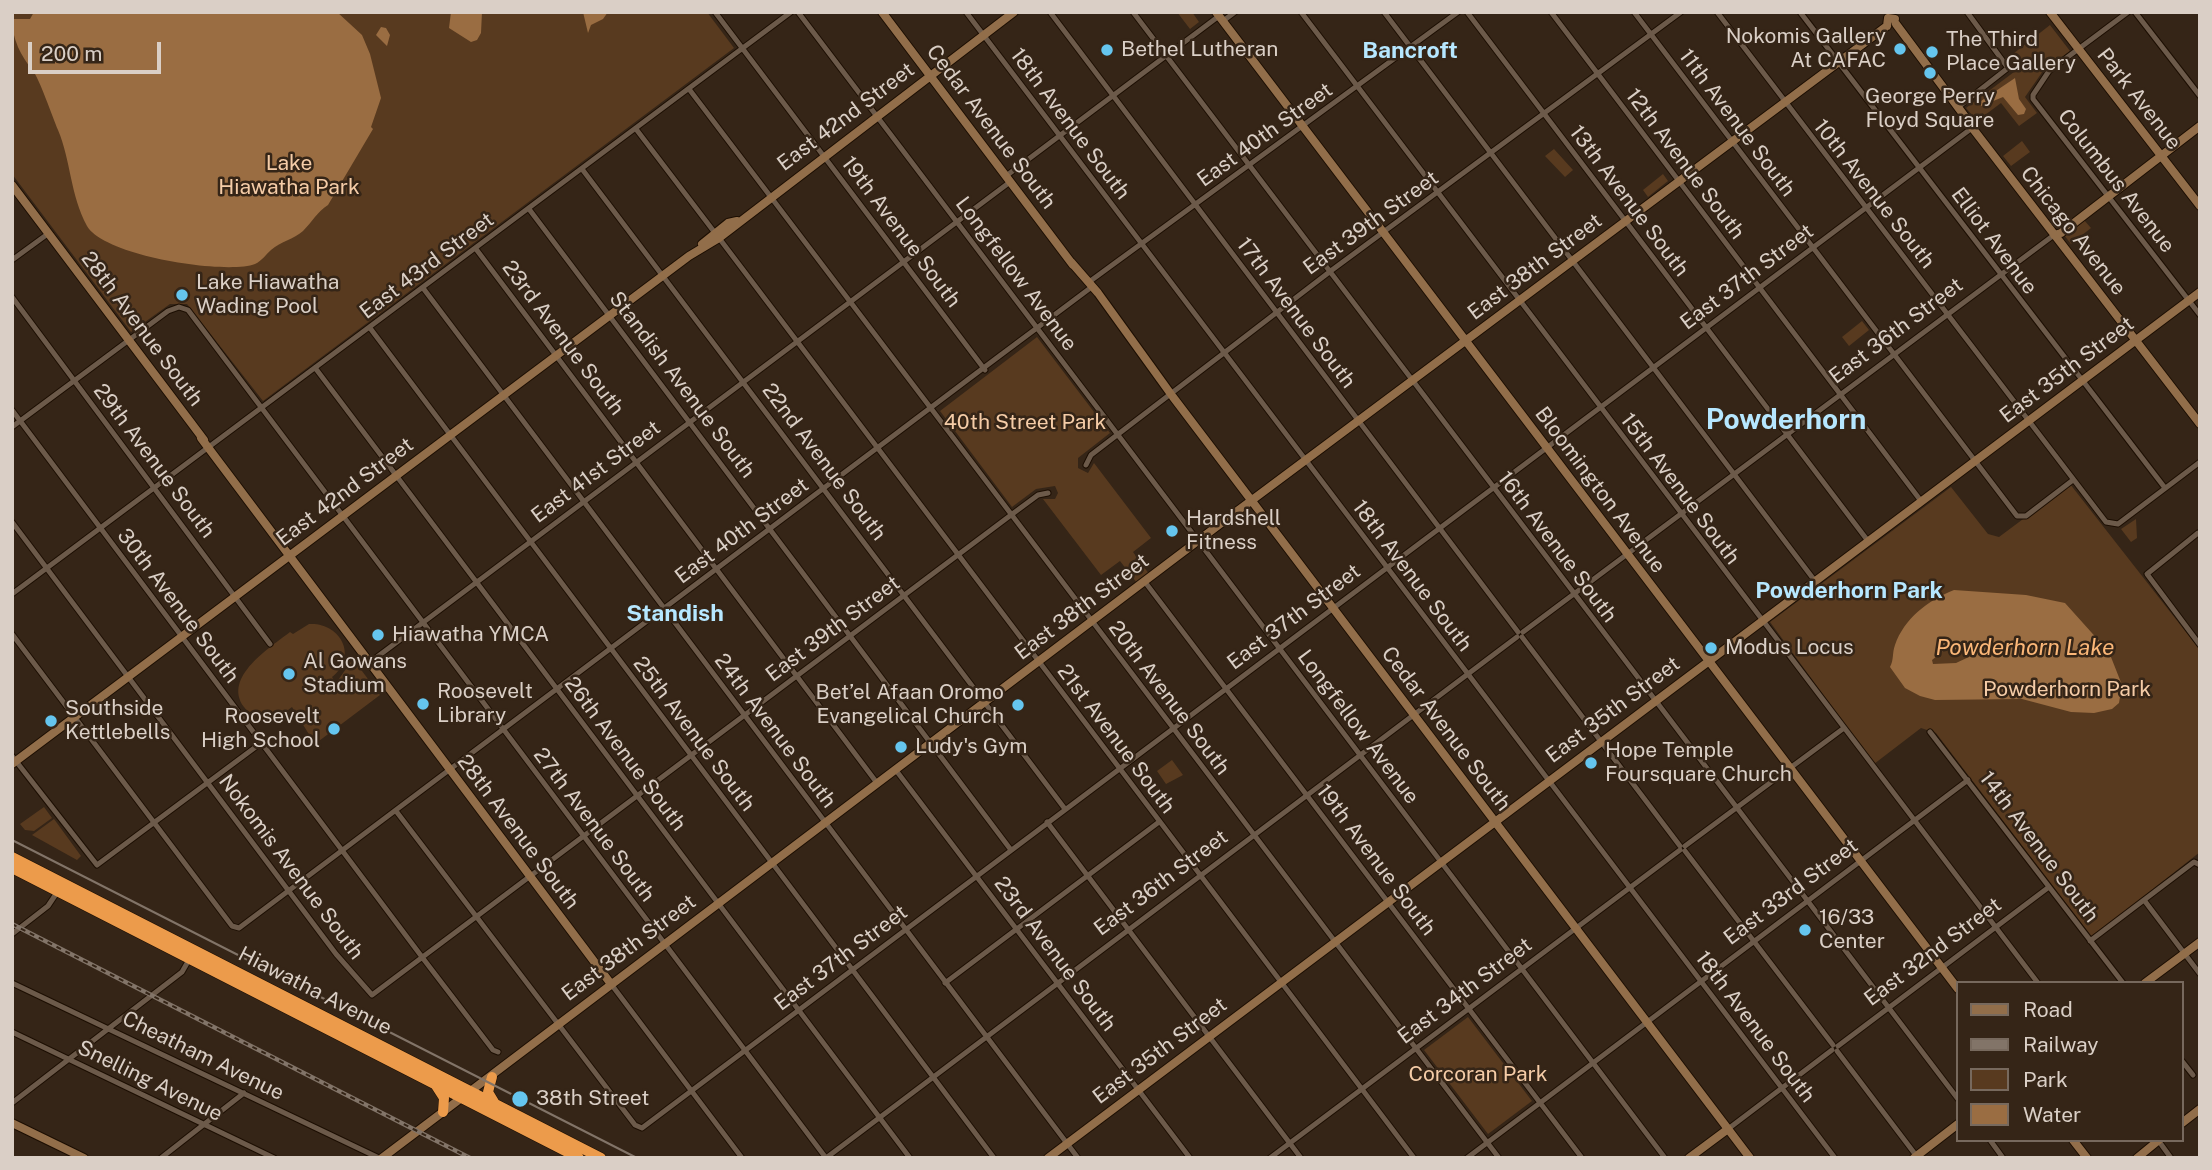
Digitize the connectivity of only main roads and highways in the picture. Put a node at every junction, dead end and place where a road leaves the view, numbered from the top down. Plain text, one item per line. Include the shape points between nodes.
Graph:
1 (12, 857) edge
2 (12, 867) edge
3 (492, 1077) road end
4 (435, 1084) junction
5 (466, 1094) junction
6 (496, 1105) junction
7 (443, 1112) road end
8 (579, 1158) edge
9 (601, 1158) edge

1 - 5 highway, Hiawatha Avenue
2 - 4 highway, Hiawatha Avenue
3 - 6 highway via 488,1092
4 - 5 highway, Hiawatha Avenue
4 - 7 highway via 444,1098
5 - 6 highway, Hiawatha Avenue
5 - 8 highway, Hiawatha Avenue
6 - 9 highway, Hiawatha Avenue

